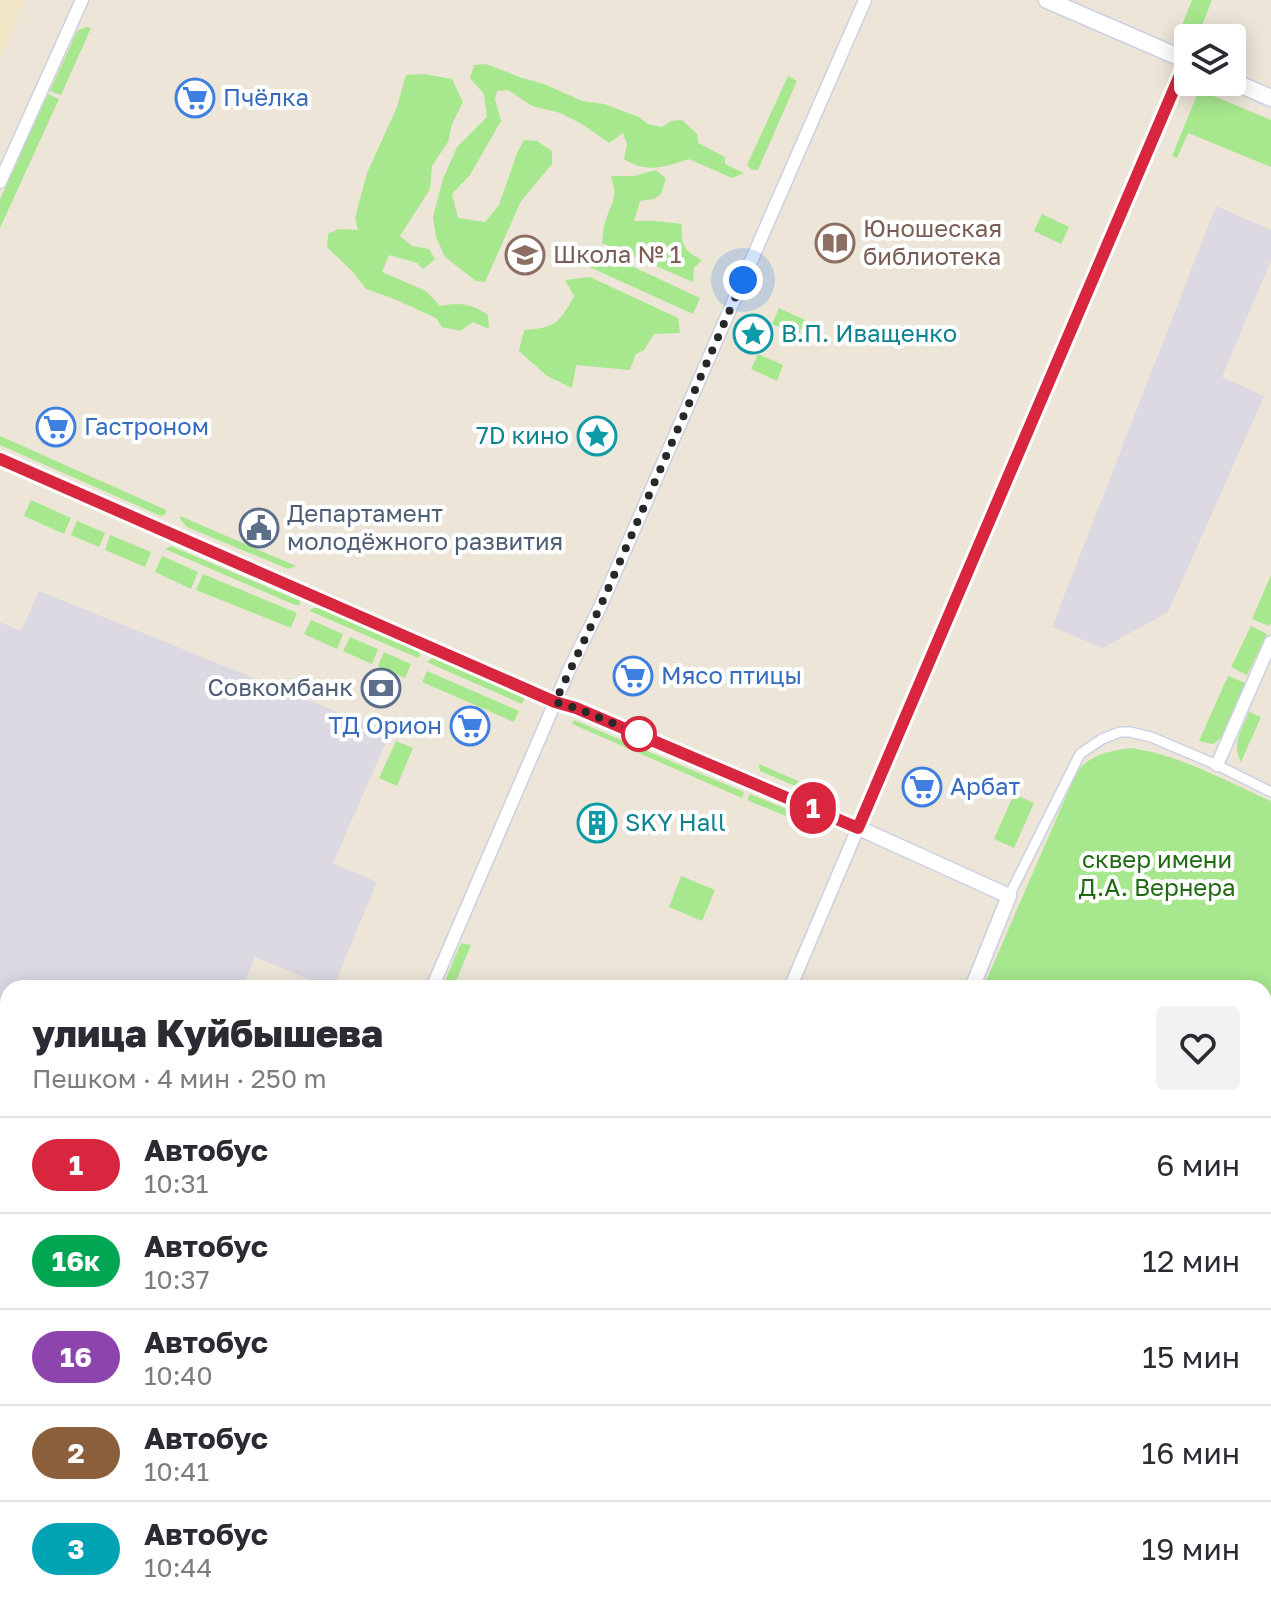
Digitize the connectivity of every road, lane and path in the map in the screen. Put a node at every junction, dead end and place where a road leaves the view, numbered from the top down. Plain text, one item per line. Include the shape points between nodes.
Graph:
1 (82, 0) edge
2 (865, 0) edge
3 (1047, 0) edge
4 (1174, 55) edge
5 (1246, 87) edge
6 (1174, 91) edge
7 (1271, 98) edge
8 (0, 182) edge
9 (0, 459) edge
10 (1271, 642) edge
11 (555, 702) junction
12 (1217, 765) junction
13 (1271, 792) edge
14 (858, 828) junction
15 (1009, 896) junction
16 (435, 980) edge
17 (793, 980) edge
18 (975, 980) edge

1 - 8 street
2 - 11 street
3 - 4 main road
5 - 7 main road
6 - 14 street
9 - 11 street
10 - 12 street
11 - 14 street
11 - 16 street
12 - 13 street
12 - 15 street via 1130,732 1102,739 1080,754
14 - 15 street
14 - 17 street
15 - 18 street

